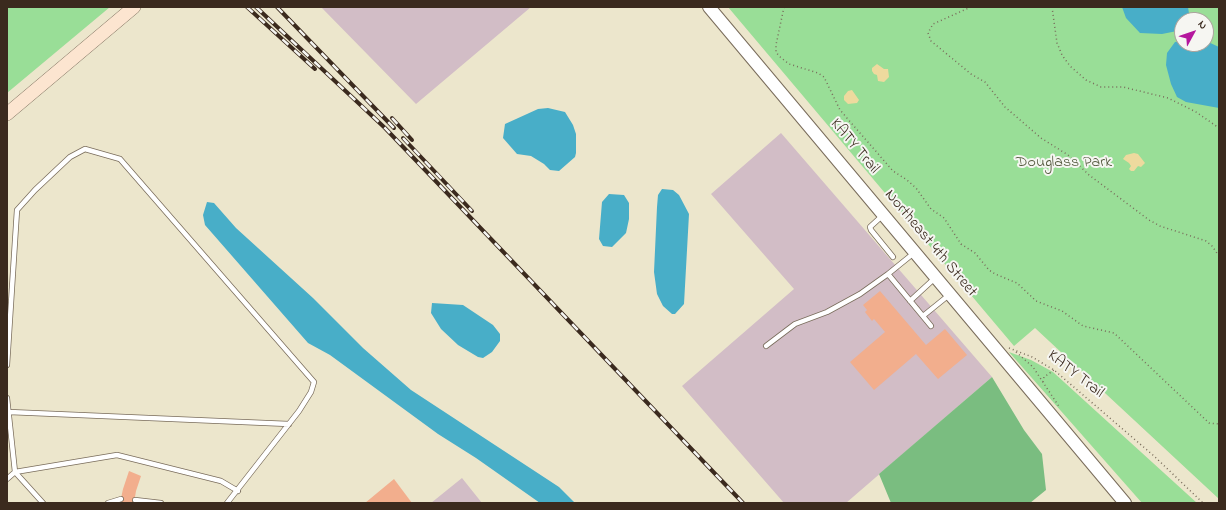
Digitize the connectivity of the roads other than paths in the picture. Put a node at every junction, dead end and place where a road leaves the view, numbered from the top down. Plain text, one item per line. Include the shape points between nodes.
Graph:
1 (134, 7) edge
2 (709, 7) edge
3 (7, 114) edge
4 (884, 214) junction
5 (915, 252) junction
6 (893, 257) dead end
7 (888, 274) junction
8 (936, 277) junction
9 (950, 293) junction
10 (910, 301) junction
11 (923, 316) junction
12 (931, 326) dead end
13 (766, 346) dead end
14 (7, 365) edge
15 (7, 398) edge
16 (9, 412) junction
17 (289, 424) junction
18 (15, 472) junction
19 (7, 479) edge
20 (238, 491) junction
21 (121, 499) dead end
22 (135, 500) dead end
23 (42, 503) edge
24 (108, 503) edge
25 (161, 503) edge
26 (227, 503) edge
27 (1125, 503) edge

1 - 3 main road
2 - 4 street, Northeast 4th Street
4 - 5 street, Northeast 4th Street
4 - 6 lane via 870,227
5 - 7 lane
5 - 8 street, Northeast 4th Street
7 - 10 lane
7 - 13 lane via 860,294 827,312 795,324
8 - 9 street, Northeast 4th Street
8 - 10 lane
9 - 11 lane
9 - 27 street, Northeast 4th Street
10 - 11 lane
11 - 12 lane
14 - 17 lane via 17,210 70,157 85,149 120,159 314,382 311,392
15 - 16 lane
16 - 17 lane
16 - 18 lane
17 - 20 lane
18 - 19 lane
18 - 20 lane via 117,455 220,481
18 - 23 lane
20 - 26 lane
21 - 24 lane
22 - 25 lane

